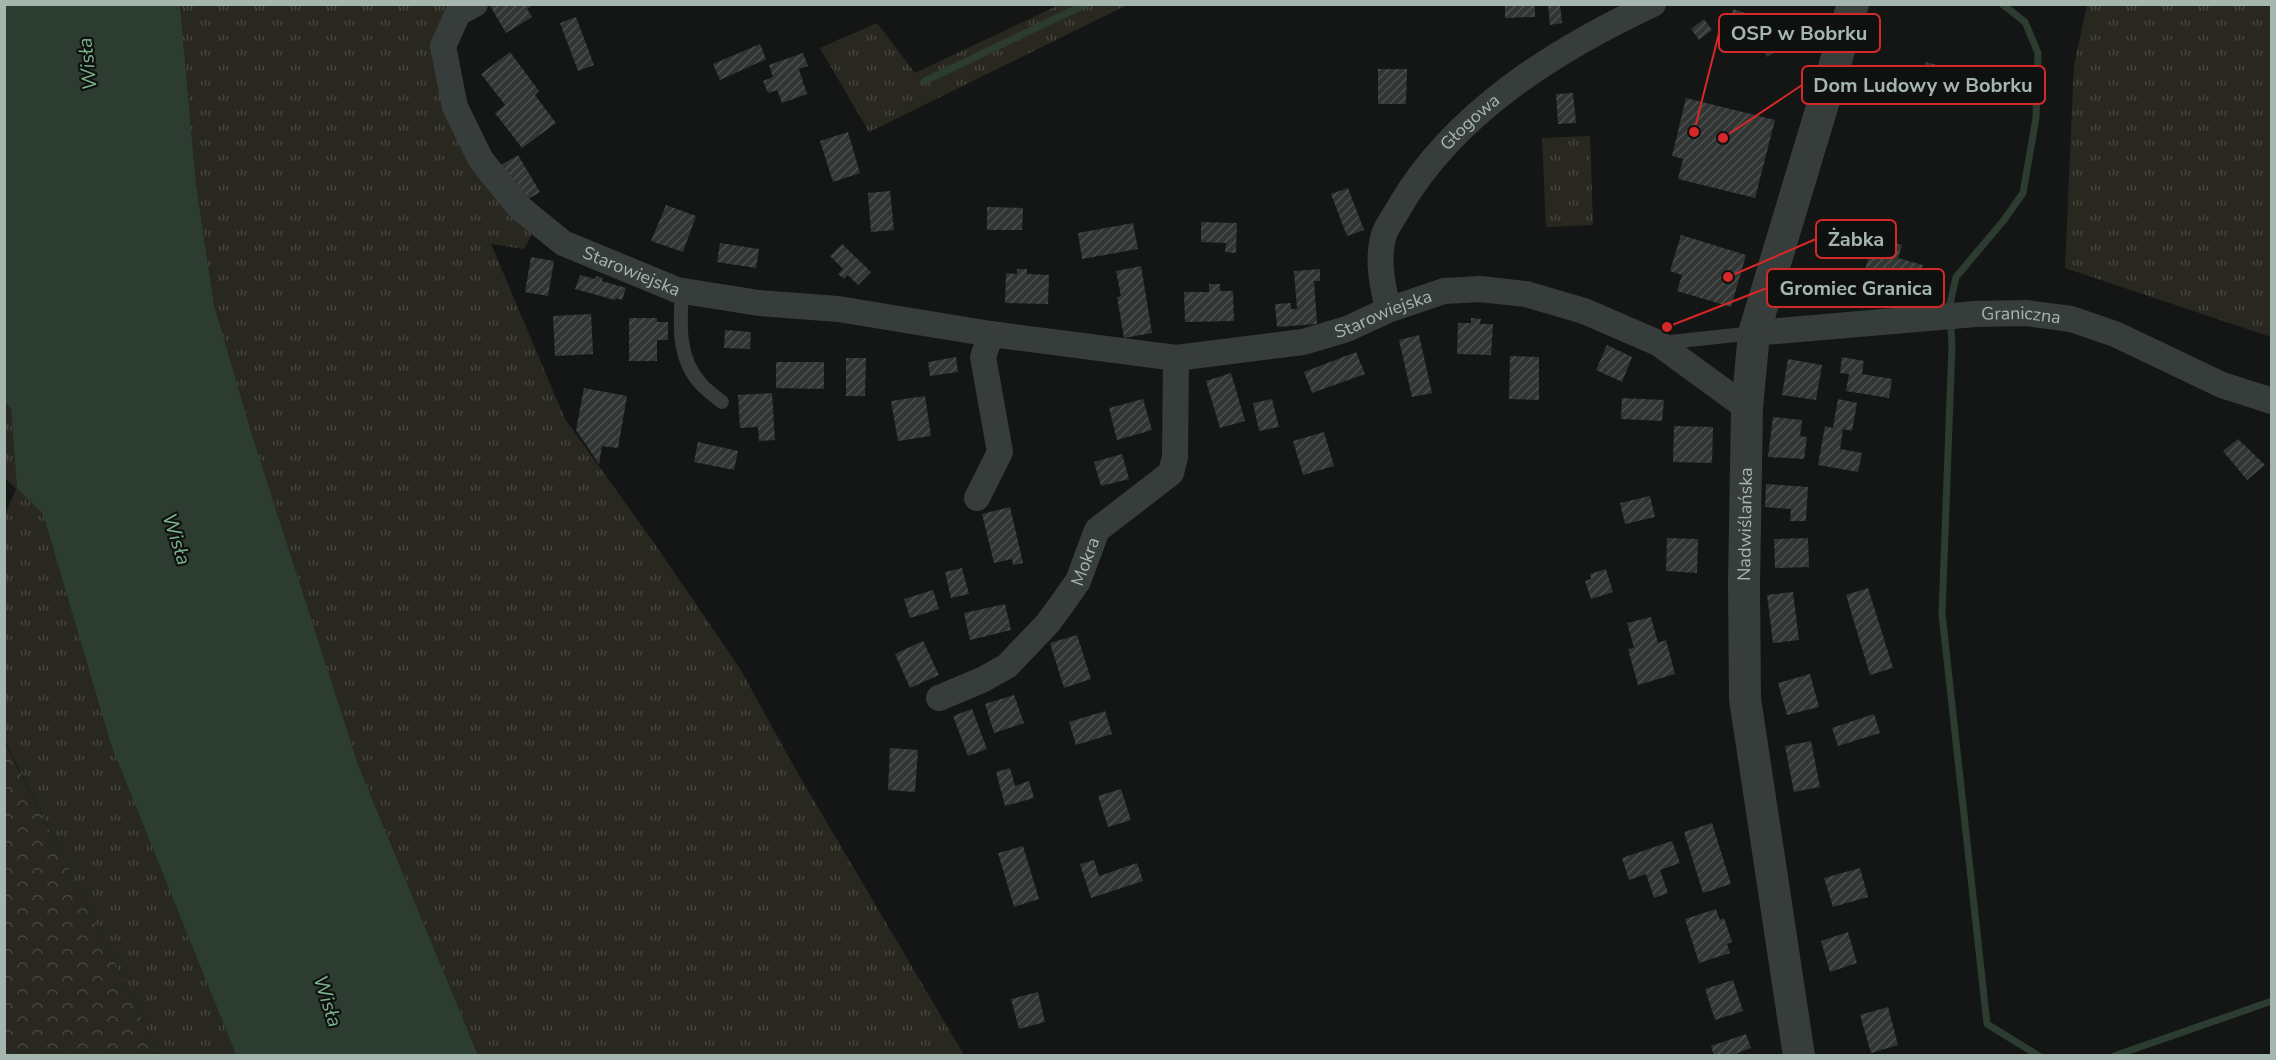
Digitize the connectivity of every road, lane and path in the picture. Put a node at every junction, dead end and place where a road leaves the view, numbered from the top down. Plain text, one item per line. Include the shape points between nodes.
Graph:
1 (475, 4) edge
2 (1653, 4) edge
3 (1852, 4) edge
4 (682, 291) junction
5 (1388, 310) junction
6 (1754, 333) junction
7 (991, 334) junction
8 (1658, 343) junction
9 (1176, 358) junction
10 (2271, 400) edge
11 (722, 402) dead end
12 (1747, 408) junction
13 (976, 498) dead end
14 (939, 698) dead end
15 (1799, 1056) edge

1 - 4 street, Starowiejska via 458,13 443,46 455,107 481,160 519,207 563,243
2 - 5 street, Głogowa via 1563,51 1492,102 1442,148 1412,186 1383,236 1380,272
3 - 6 street, Nadwiślańska
4 - 7 street, Starowiejska via 759,303 838,309
4 - 11 lane via 680,326 684,357 700,383
5 - 8 street, Starowiejska via 1444,291 1480,289 1526,294 1584,311
5 - 9 street, Starowiejska via 1347,329 1303,342
6 - 8 lane
6 - 10 street, Graniczna via 1975,314 2060,317 2115,334 2222,385
6 - 12 street, Nadwiślańska
7 - 9 street, Starowiejska
7 - 13 street via 983,357 1000,453
8 - 12 street, Starowiejska
9 - 14 street, Mokra via 1175,457 1171,473 1097,530 1078,581 1048,623 1007,666
12 - 15 street, Nadwiślańska via 1745,699

